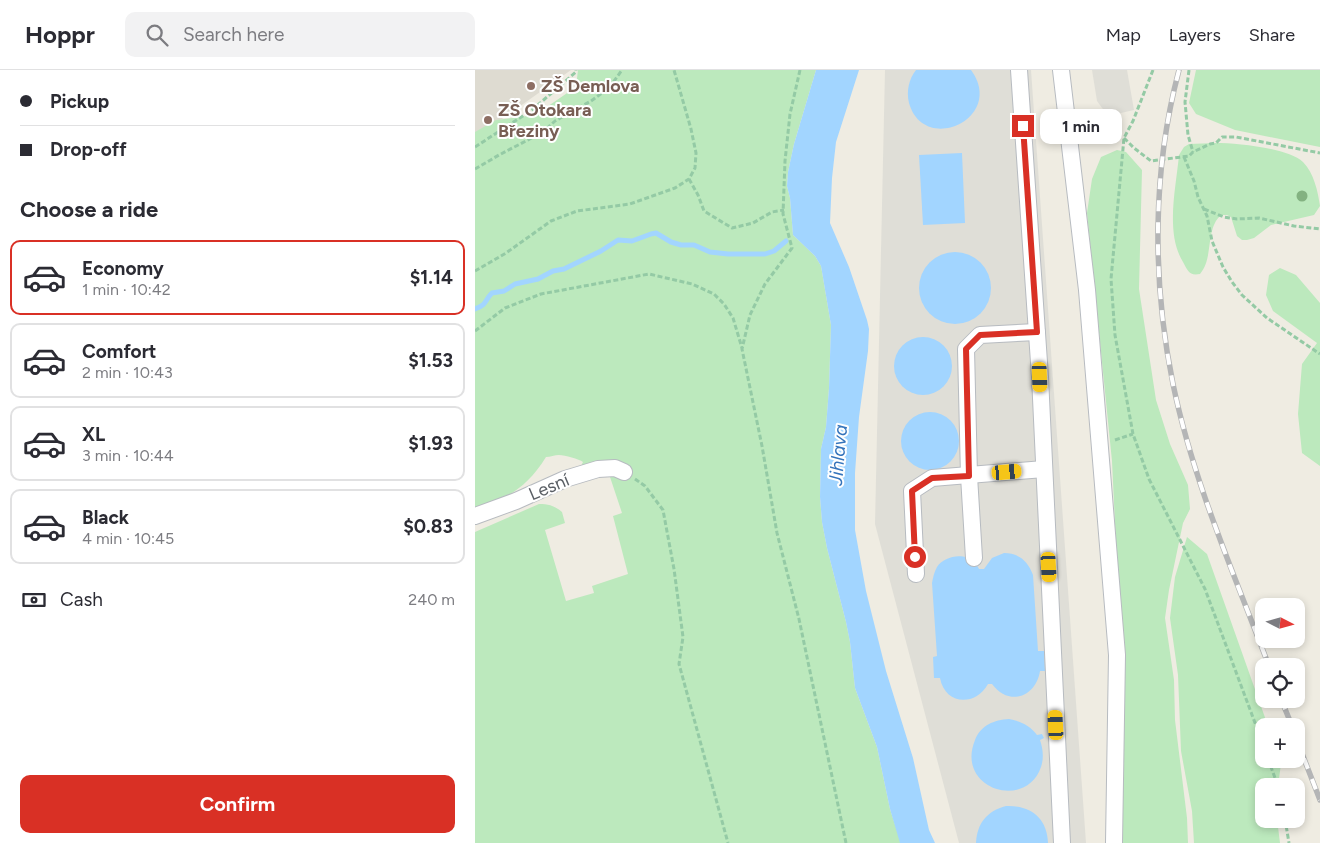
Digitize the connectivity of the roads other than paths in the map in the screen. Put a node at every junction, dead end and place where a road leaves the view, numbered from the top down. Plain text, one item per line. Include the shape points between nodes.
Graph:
1 (1019, 70) edge
2 (1061, 70) edge
3 (1037, 332) junction
4 (1044, 469) junction
5 (624, 472) road end
6 (969, 476) junction
7 (475, 516) edge
8 (974, 558) dead end
9 (916, 574) dead end
10 (1062, 843) edge
11 (1114, 843) edge

1 - 3 street
2 - 11 street via 1087,290 1117,655
3 - 4 street
3 - 6 street via 980,335 966,349
4 - 6 street
4 - 10 street
5 - 7 street, Lesní via 615,468 581,474
6 - 8 street
6 - 9 street via 932,478 912,491

